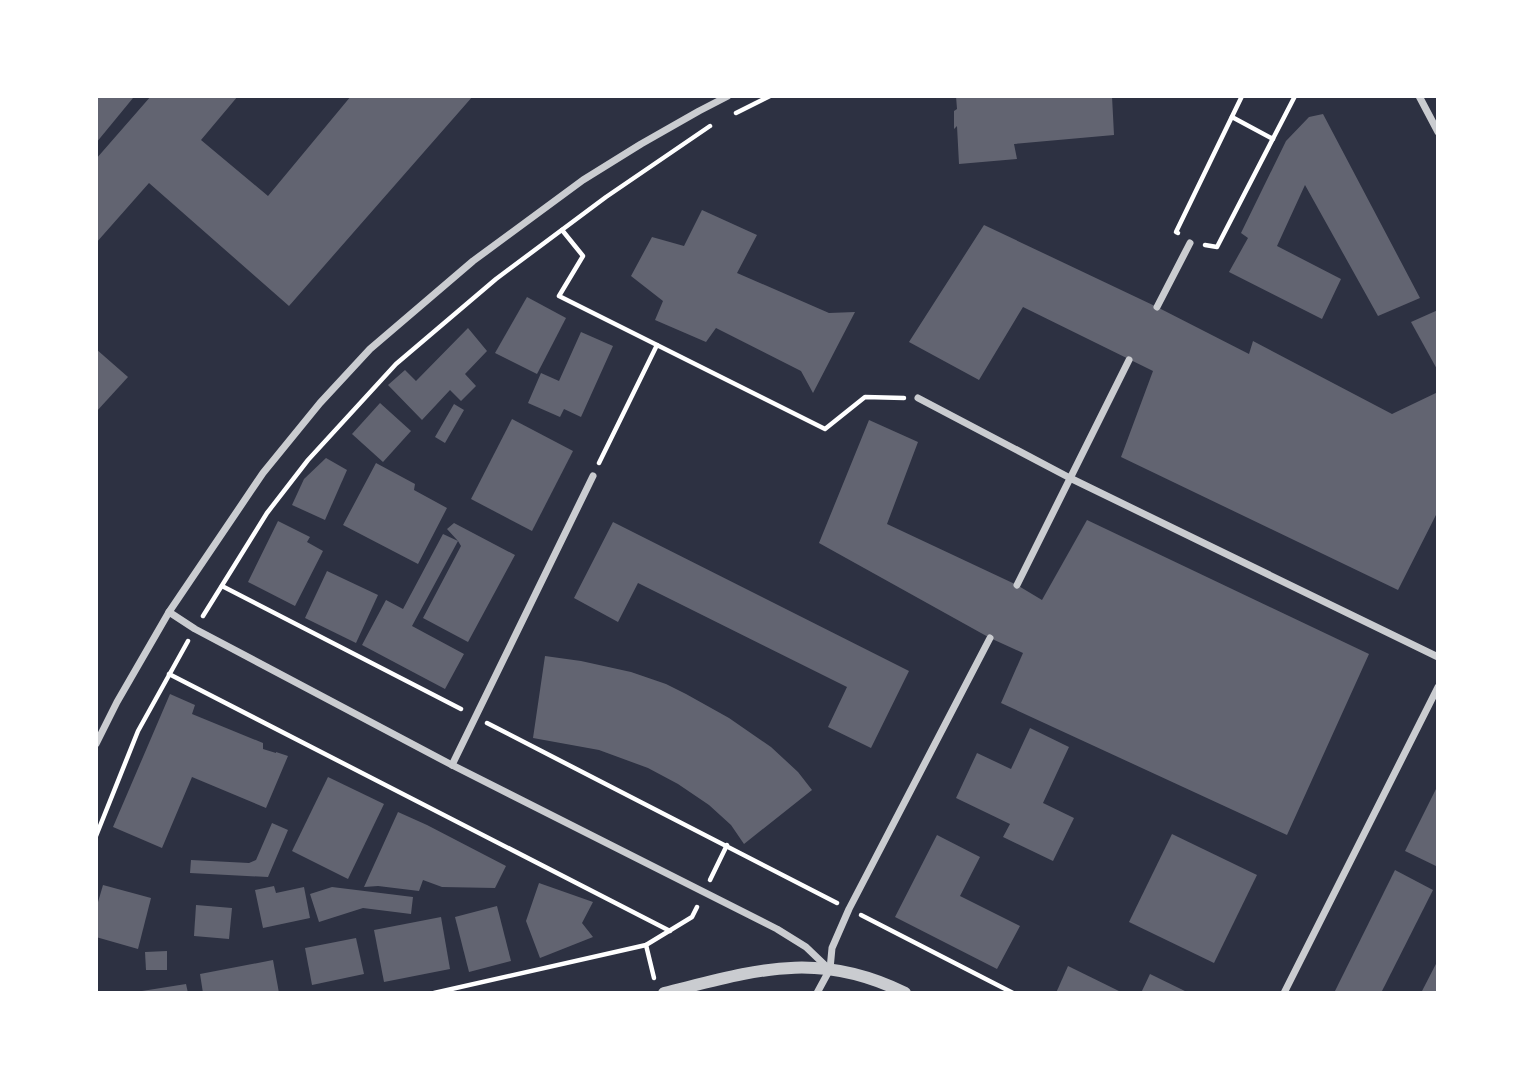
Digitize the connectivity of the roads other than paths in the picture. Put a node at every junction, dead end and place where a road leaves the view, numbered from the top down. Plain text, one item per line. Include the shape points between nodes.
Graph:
1 (728, 96) edge
2 (1419, 96) edge
3 (1438, 132) edge
4 (1190, 243) road end
5 (1157, 307) dead end
6 (1129, 360) dead end
7 (918, 398) road end
8 (593, 476) road end
9 (1070, 478) junction
10 (1017, 585) dead end
11 (169, 612) junction
12 (990, 638) dead end
13 (1438, 657) edge
14 (1438, 687) edge
15 (96, 744) edge
16 (452, 765) junction
17 (830, 969) junction
18 (664, 993) edge
19 (817, 993) edge
20 (905, 993) edge
21 (1284, 993) edge

1 - 11 street via 583,180 473,261 370,349 263,473
2 - 3 street
4 - 5 street
6 - 9 street
7 - 9 street
8 - 16 street
9 - 10 street
9 - 13 street
11 - 15 street
11 - 16 street
12 - 17 street via 849,909 832,948
14 - 21 street
16 - 17 street via 777,929
17 - 18 street via 775,968
17 - 19 street
17 - 20 street via 865,976

